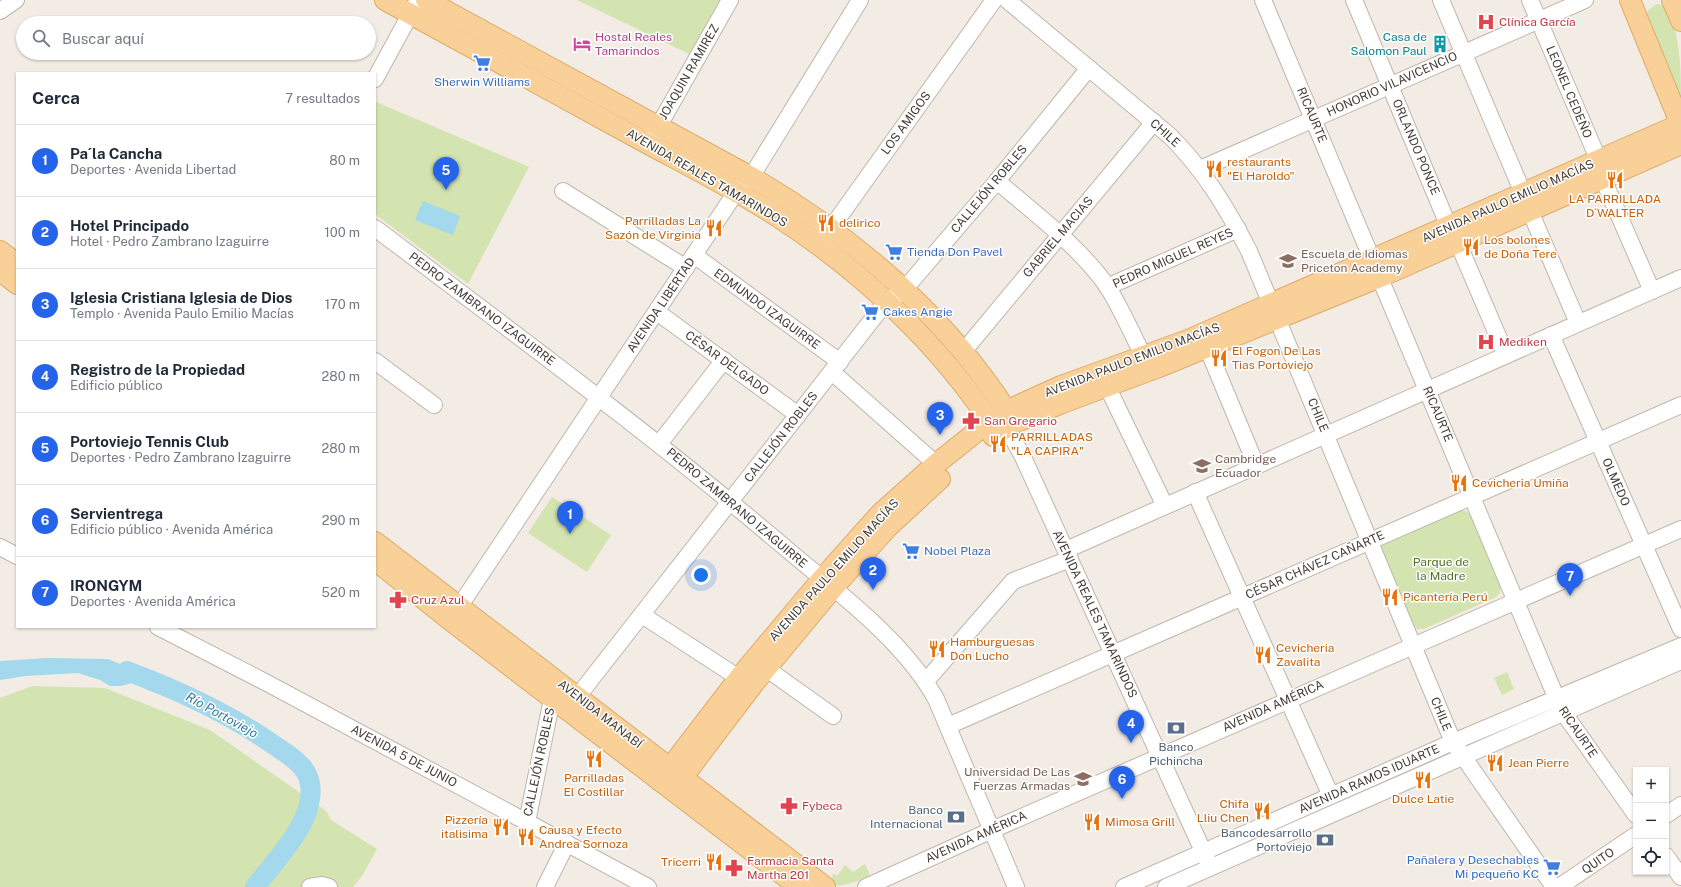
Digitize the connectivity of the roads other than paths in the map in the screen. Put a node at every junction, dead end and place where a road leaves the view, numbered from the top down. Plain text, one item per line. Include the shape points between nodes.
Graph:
1 (16, 0) edge
2 (385, 0) edge
3 (426, 0) edge
4 (730, 0) edge
5 (860, 0) edge
6 (994, 0) edge
7 (1007, 0) edge
8 (1263, 0) edge
9 (1354, 0) edge
10 (1441, 0) edge
11 (1530, 0) edge
12 (1585, 0) edge
13 (1630, 0) edge
14 (1672, 0) edge
15 (414, 7) edge
16 (0, 11) edge
17 (1538, 20) junction
18 (1681, 21) edge
19 (1464, 53) junction
20 (1089, 68) junction
21 (376, 77) edge
22 (1390, 85) junction
23 (1313, 119) junction
24 (1154, 122) junction
25 (659, 126) junction
26 (1680, 133) edge
27 (648, 144) junction
28 (1200, 168) junction
29 (1601, 170) junction
30 (751, 177) junction
31 (997, 181) junction
32 (563, 191) dead end
33 (736, 192) junction
34 (1526, 202) junction
35 (376, 229) edge
36 (831, 229) junction
37 (1238, 229) junction
38 (1060, 235) junction
39 (1454, 235) junction
40 (818, 246) junction
41 (0, 251) edge
42 (690, 262) junction
43 (16, 263) edge
44 (1377, 268) junction
45 (0, 271) edge
46 (1681, 278) edge
47 (16, 283) edge
48 (1107, 287) junction
49 (903, 291) junction
50 (1652, 291) junction
51 (886, 302) junction
52 (1275, 311) junction
53 (657, 312) junction
54 (1578, 323) junction
55 (1551, 335) junction
56 (1207, 347) junction
57 (963, 352) junction
58 (1506, 355) junction
59 (1143, 356) junction
60 (724, 360) junction
61 (376, 362) edge
62 (836, 367) junction
63 (1107, 386) junction
64 (1428, 390) junction
65 (599, 398) junction
66 (434, 405) dead end
67 (1681, 405) edge
68 (798, 415) junction
69 (1003, 423) junction
70 (1326, 435) junction
71 (1598, 441) junction
72 (659, 444) junction
73 (936, 464) junction
74 (1256, 465) junction
75 (1195, 492) junction
76 (1473, 496) junction
77 (730, 501) junction
78 (1165, 506) junction
79 (1681, 529) edge
80 (1370, 541) junction
81 (376, 543) edge
82 (1644, 545) junction
83 (0, 547) edge
84 (1068, 554) junction
85 (16, 555) edge
86 (376, 561) edge
87 (828, 584) junction
88 (1242, 597) junction
89 (1516, 599) junction
90 (455, 614) junction
91 (642, 615) junction
92 (160, 628) edge
93 (1681, 628) edge
94 (1413, 645) junction
95 (1681, 646) edge
96 (1113, 654) junction
97 (1681, 661) edge
98 (767, 669) junction
99 (739, 678) junction
100 (926, 681) junction
101 (578, 696) junction
102 (1556, 697) junction
103 (552, 699) junction
104 (1288, 700) junction
105 (1563, 712) junction
106 (833, 716) dead end
107 (948, 726) junction
108 (1453, 742) junction
109 (1160, 756) junction
110 (1464, 756) junction
111 (671, 779) junction
112 (1331, 796) junction
113 (1681, 805) edge
114 (1633, 811) edge
115 (1669, 813) edge
116 (527, 822) junction
117 (992, 830) junction
118 (1633, 838) edge
119 (568, 843) junction
120 (1204, 852) junction
121 (1669, 860) edge
122 (1211, 867) junction
123 (1681, 877) edge
124 (310, 887) edge
125 (329, 887) edge
126 (545, 887) edge
127 (648, 887) edge
128 (798, 887) edge
129 (825, 887) edge
130 (866, 887) edge
131 (1016, 887) edge
132 (1124, 887) edge
133 (1166, 887) edge
134 (1554, 887) edge
135 (1559, 887) edge

1 - 16 street
2 - 15 main road, AVENIDA REALES TAMARINDOS
3 - 25 main road, AVENIDA REALES TAMARINDOS
4 - 25 street, JOAQUIN RAMIREZ
5 - 30 street, AVENIDA LIBERTAD
6 - 36 street, LOS AMIGOS
7 - 20 street, CHILE
8 - 23 street, RICAURTE
9 - 22 street, ORLANDO PONCE
10 - 19 street
11 - 17 street, LEONEL CEDEÑO
12 - 17 street, HONORIO VILAVICENCIO
13 - 26 main road
14 - 18 main road
15 - 21 street
15 - 27 main road, AVENIDA REALES TAMARINDOS
17 - 19 street, HONORIO VILAVICENCIO
17 - 29 street, LEONEL CEDEÑO
19 - 22 street, HONORIO VILAVICENCIO
19 - 34 street
20 - 24 street, CHILE
20 - 31 street, CALLEJÓN ROBLES
22 - 23 street, HONORIO VILAVICENCIO
22 - 39 street, ORLANDO PONCE
23 - 28 street, HONORIO VILAVICENCIO
23 - 44 street, RICAURTE
24 - 28 street, CHILE
24 - 38 street, GABRIEL MACIAS
25 - 27 street, JOAQUIN RAMIREZ
25 - 30 main road, AVENIDA REALES TAMARINDOS
26 - 29 main road, AVENIDA PAULO EMILIO MACÍAS
27 - 33 main road, AVENIDA REALES TAMARINDOS
28 - 37 street, CHILE
29 - 34 main road, AVENIDA PAULO EMILIO MACÍAS
29 - 50 street, LEONEL CEDEÑO
30 - 33 street, AVENIDA LIBERTAD
30 - 36 main road, AVENIDA REALES TAMARINDOS via 803,208
31 - 38 street
31 - 49 street, CALLEJÓN ROBLES
32 - 42 street, EDMUNDO IZAGUIRRE
33 - 40 main road, AVENIDA REALES TAMARINDOS
33 - 42 street, AVENIDA LIBERTAD
34 - 39 main road, AVENIDA PAULO EMILIO MACÍAS
34 - 54 street
35 - 65 street, PEDRO ZAMBRANO IZAGUIRRE
36 - 40 street, LOS AMIGOS
36 - 49 main road, AVENIDA REALES TAMARINDOS
37 - 48 street, PEDRO MIGUEL REYES
37 - 52 street, CHILE
38 - 48 street
38 - 57 street, GABRIEL MACIAS
39 - 44 main road, AVENIDA PAULO EMILIO MACÍAS
39 - 58 street, ORLANDO PONCE
40 - 51 main road, AVENIDA REALES TAMARINDOS
41 - 43 main road
42 - 53 street, AVENIDA LIBERTAD
42 - 62 street, EDMUNDO IZAGUIRRE
44 - 52 main road, AVENIDA PAULO EMILIO MACÍAS
44 - 64 street, RICAURTE
45 - 47 main road
46 - 50 street
48 - 59 street
49 - 51 street, CALLEJÓN ROBLES
49 - 57 main road, AVENIDA REALES TAMARINDOS
50 - 54 street
51 - 62 street, CALLEJÓN ROBLES
51 - 69 main road, AVENIDA REALES TAMARINDOS
52 - 56 main road, AVENIDA PAULO EMILIO MACÍAS
52 - 59 main road, AVENIDA PAULO EMILIO MACÍAS
52 - 70 street, CHILE
53 - 60 street, CÉSAR DELGADO
53 - 65 street, AVENIDA LIBERTAD
54 - 55 street
55 - 58 street
55 - 71 street, OLMEDO
56 - 63 main road, AVENIDA PAULO EMILIO MACÍAS
56 - 74 street
57 - 69 main road, AVENIDA REALES TAMARINDOS via 987,382
58 - 64 street
59 - 69 main road, AVENIDA PAULO EMILIO MACÍAS via 1086,376
60 - 68 street, CÉSAR DELGADO
60 - 72 street
61 - 66 street
62 - 68 street, CALLEJÓN ROBLES
62 - 73 street, EDMUNDO IZAGUIRRE
63 - 69 main road, AVENIDA PAULO EMILIO MACÍAS
63 - 78 street
64 - 70 street
64 - 76 street, RICAURTE
65 - 72 street, PEDRO ZAMBRANO IZAGUIRRE
65 - 90 street, AVENIDA LIBERTAD
67 - 71 street, CÉSAR CHÁVEZ CAÑARTE
68 - 77 street, CALLEJÓN ROBLES
69 - 73 main road, AVENIDA PAULO EMILIO MACÍAS
69 - 84 street, AVENIDA REALES TAMARINDOS via 1023,457
69 - 87 main road, AVENIDA PAULO EMILIO MACÍAS via 906,509
70 - 74 street
70 - 80 street, CHILE
71 - 76 street, CÉSAR CHÁVEZ CAÑARTE
71 - 82 street, OLMEDO
72 - 77 street, PEDRO ZAMBRANO IZAGUIRRE
73 - 87 main road, AVENIDA PAULO EMILIO MACÍAS via 880,514
74 - 75 street
75 - 78 street
75 - 88 street
76 - 80 street, CÉSAR CHÁVEZ CAÑARTE
76 - 89 street, RICAURTE
77 - 87 street, PEDRO ZAMBRANO IZAGUIRRE
77 - 91 street, CALLEJÓN ROBLES
78 - 84 street
79 - 82 street, AVENIDA AMÉRICA
80 - 88 street, CÉSAR CHÁVEZ CAÑARTE
80 - 94 street, CHILE
81 - 90 main road, AVENIDA MANABÍ
82 - 89 street, AVENIDA AMÉRICA
82 - 93 street, OLMEDO
83 - 85 street
84 - 96 street, AVENIDA REALES TAMARINDOS
84 - 100 street via 1013,581
86 - 90 main road, AVENIDA MANABÍ
87 - 98 main road, AVENIDA PAULO EMILIO MACÍAS
87 - 99 main road, AVENIDA PAULO EMILIO MACÍAS
87 - 100 street, PEDRO ZAMBRANO IZAGUIRRE via 898,647
88 - 96 street, CÉSAR CHÁVEZ CAÑARTE
88 - 104 street
89 - 94 street, AVENIDA AMÉRICA
89 - 102 street, RICAURTE
90 - 101 main road, AVENIDA MANABÍ
90 - 103 main road, AVENIDA MANABÍ
91 - 99 street
91 - 101 street, CALLEJÓN ROBLES
92 - 116 street, AVENIDA 5 DE JUNIO
94 - 104 street, AVENIDA AMÉRICA
94 - 108 street, CHILE
95 - 102 street, AVENIDA RAMOS IDUARTE
96 - 107 street, CÉSAR CHÁVEZ CAÑARTE
96 - 109 street, AVENIDA REALES TAMARINDOS
97 - 105 street, AVENIDA RAMOS IDUARTE
98 - 106 street
98 - 111 main road, AVENIDA PAULO EMILIO MACÍAS
99 - 111 main road, AVENIDA PAULO EMILIO MACÍAS
100 - 107 street, PEDRO ZAMBRANO IZAGUIRRE
101 - 103 street, CALLEJÓN ROBLES
101 - 111 main road, AVENIDA MANABÍ
102 - 105 street, RICAURTE
102 - 108 street, AVENIDA RAMOS IDUARTE
103 - 111 main road, AVENIDA MANABÍ
103 - 116 street, CALLEJÓN ROBLES
104 - 109 street, AVENIDA AMÉRICA
104 - 112 street
105 - 110 street, AVENIDA RAMOS IDUARTE
105 - 114 street, RICAURTE
107 - 117 street, PEDRO ZAMBRANO IZAGUIRRE
108 - 110 street, CHILE
108 - 112 street, AVENIDA RAMOS IDUARTE
109 - 117 street, AVENIDA AMÉRICA
109 - 120 street, AVENIDA REALES TAMARINDOS
110 - 122 street, AVENIDA RAMOS IDUARTE
110 - 134 street, CHILE
111 - 128 main road, AVENIDA MANABÍ
111 - 129 main road, AVENIDA MANABÍ
112 - 120 street, AVENIDA RAMOS IDUARTE
113 - 115 street
116 - 119 street, AVENIDA 5 DE JUNIO
117 - 130 street, AVENIDA AMÉRICA
117 - 131 street, PEDRO ZAMBRANO IZAGUIRRE
118 - 135 street, QUITO
119 - 126 street
119 - 127 street, AVENIDA 5 DE JUNIO
120 - 122 street, AVENIDA REALES TAMARINDOS
120 - 132 street, AVENIDA RAMOS IDUARTE
121 - 123 street
122 - 133 street, AVENIDA RAMOS IDUARTE
124 - 125 street

